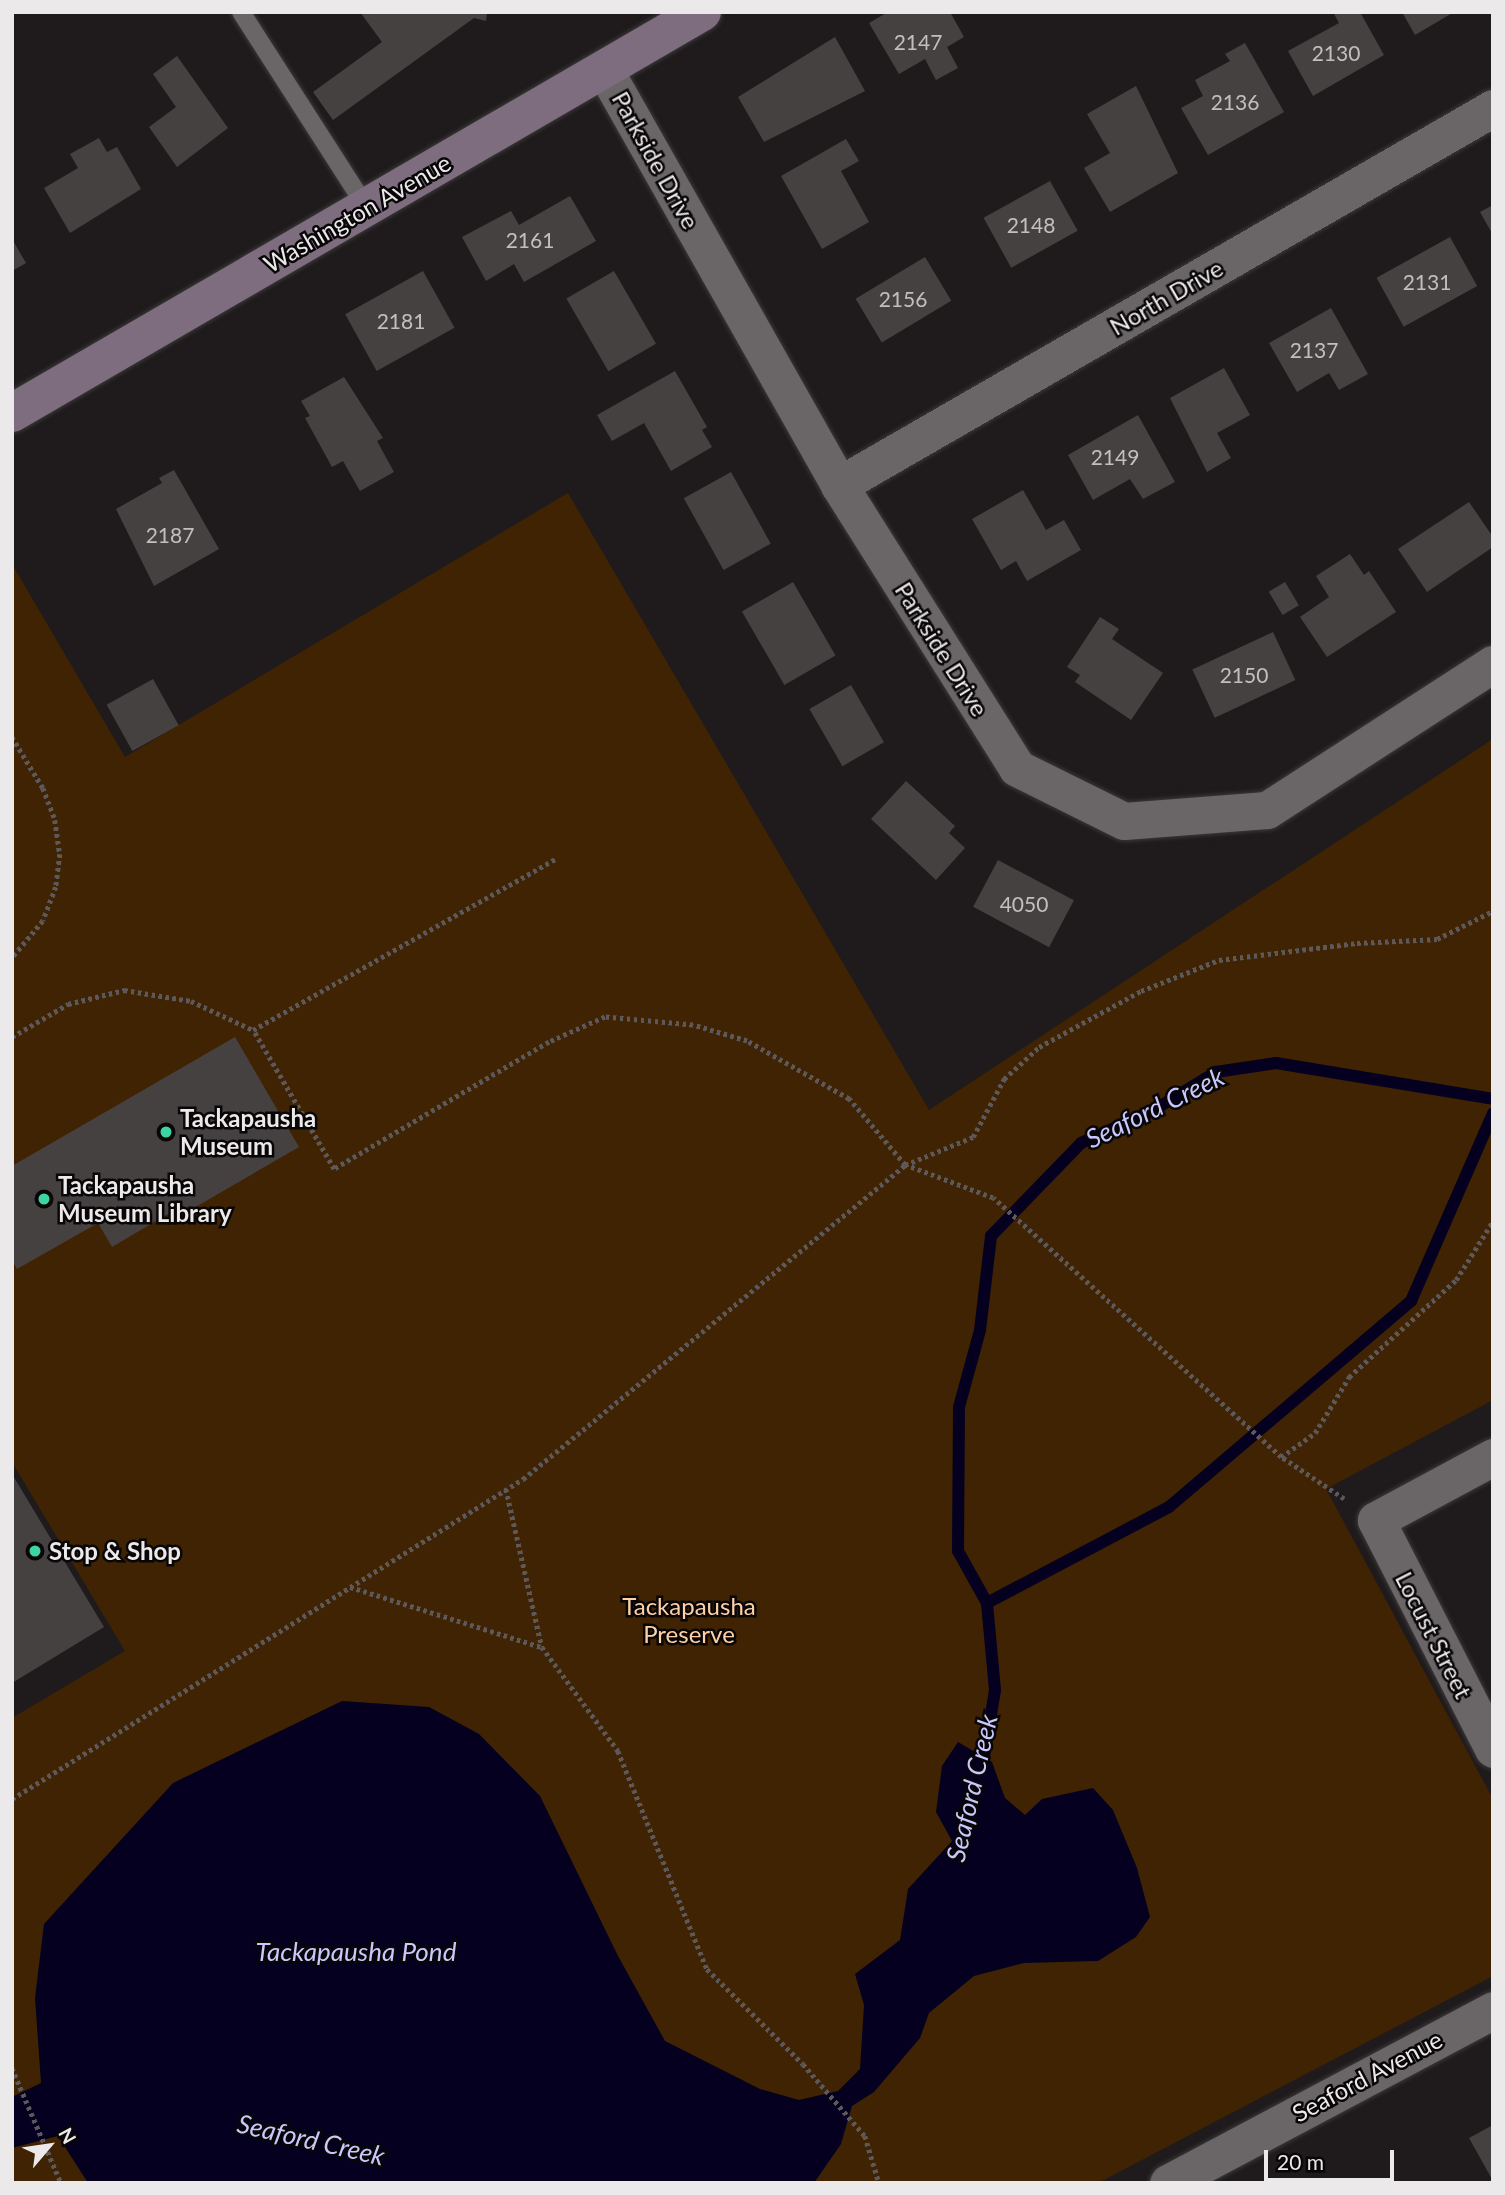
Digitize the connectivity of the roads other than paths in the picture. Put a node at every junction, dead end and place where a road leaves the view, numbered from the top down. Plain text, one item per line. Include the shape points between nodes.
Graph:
1 (241, 12) edge
2 (702, 12) edge
3 (604, 69) junction
4 (1493, 108) edge
5 (366, 207) junction
6 (12, 413) edge
7 (839, 485) junction
8 (1493, 664) edge
9 (1493, 1457) edge
10 (1493, 1749) edge
11 (1493, 2010) edge
12 (1168, 2183) edge

1 - 5 lane
2 - 3 street, Washington Avenue
3 - 5 street, Washington Avenue
3 - 7 street, Parkside Drive
4 - 7 street, North Drive
5 - 6 street, Washington Avenue
7 - 8 street, Parkside Drive via 1017,768 1124,821 1266,810
9 - 10 street, Locust Street via 1376,1520
11 - 12 street, Seaford Avenue

